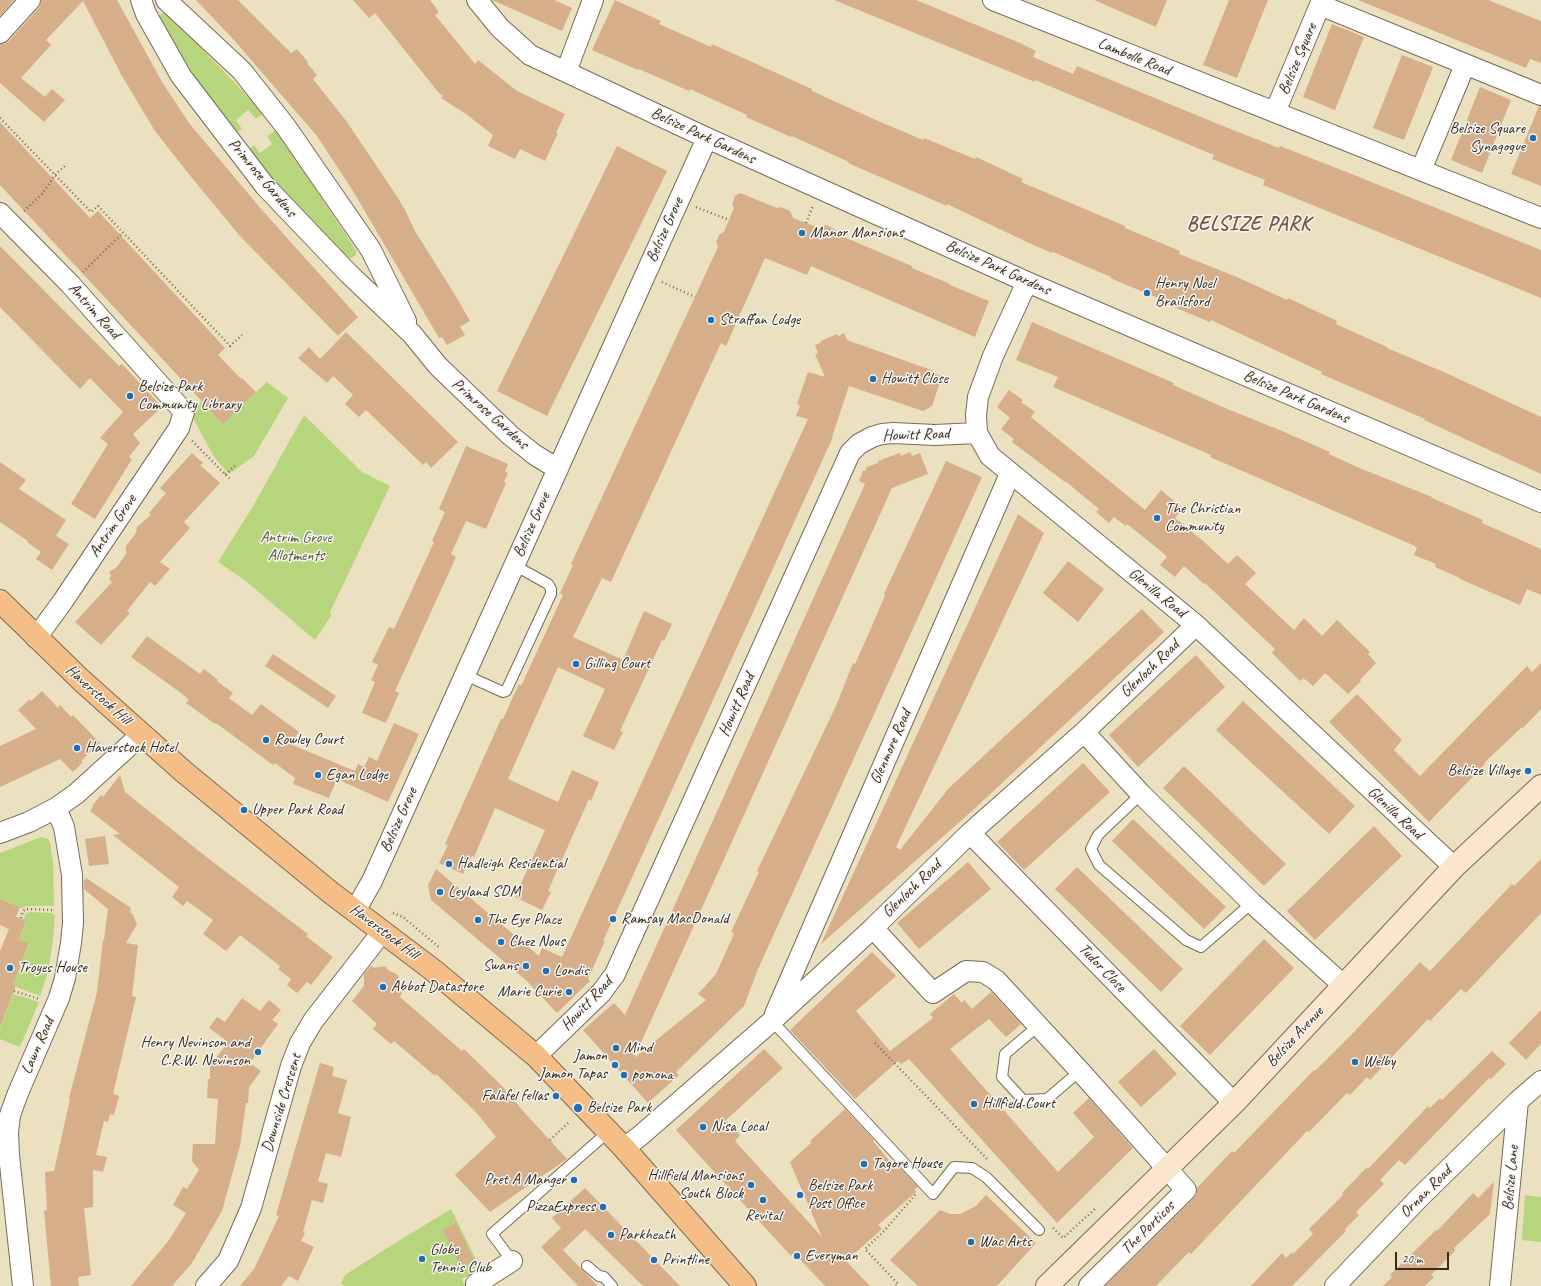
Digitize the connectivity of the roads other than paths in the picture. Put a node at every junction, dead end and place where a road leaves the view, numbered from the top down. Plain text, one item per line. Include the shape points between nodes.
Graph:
1 (30, 0) edge
2 (141, 0) edge
3 (166, 0) edge
4 (477, 0) edge
5 (993, 0) edge
6 (587, 2) edge
7 (1321, 2) edge
8 (0, 33) edge
9 (1465, 65) junction
10 (566, 72) junction
11 (1541, 96) edge
12 (1275, 112) junction
13 (707, 138) junction
14 (1421, 170) junction
15 (1541, 218) edge
16 (5, 219) edge
17 (1027, 282) junction
18 (412, 334) junction
19 (182, 420) joint
20 (977, 433) junction
21 (558, 469) junction
22 (1010, 474) junction
23 (1541, 502) edge
24 (514, 565) junction
25 (0, 601) edge
26 (1196, 626) junction
27 (36, 638) junction
28 (465, 675) junction
29 (1084, 732) junction
30 (142, 734) junction
31 (1541, 786) edge
32 (1141, 794) junction
33 (56, 808) junction
34 (0, 833) edge
35 (970, 833) junction
36 (1454, 868) junction
37 (1252, 903) junction
38 (355, 911) junction
39 (872, 928) junction
40 (382, 932) junction
41 (1343, 985) junction
42 (772, 1021) junction
43 (1038, 1026) junction
44 (536, 1056) junction
45 (1080, 1071) junction
46 (1541, 1082) edge
47 (1518, 1101) junction
48 (1234, 1104) junction
49 (608, 1132) junction
50 (624, 1148) junction
51 (1166, 1168) junction
52 (1039, 1230) dead end
53 (512, 1261) joint
54 (587, 1266) dead end
55 (22, 1286) edge
56 (206, 1286) edge
57 (477, 1286) edge
58 (612, 1286) edge
59 (745, 1286) edge
60 (1047, 1286) edge
61 (1089, 1286) edge
62 (1336, 1286) edge
63 (1500, 1286) edge

1 - 8 street
2 - 18 street, Primrose Gardens via 146,14 181,76 265,186 348,273
3 - 18 street, Primrose Gardens via 242,72 286,127 371,250
4 - 10 street, Belsize Park Gardens via 500,28 530,55
5 - 12 street, Lambolle Road
6 - 10 street
7 - 9 street, Belsize Square
7 - 12 street, Belsize Square
9 - 11 street, Belsize Square
9 - 14 street
10 - 13 street, Belsize Park Gardens
12 - 14 street, Belsize Square
13 - 17 street, Belsize Park Gardens
13 - 21 street, Belsize Grove
14 - 15 street, Belsize Square
16 - 19 street, Antrim Road via 70,284
17 - 20 street, Glenilla Road via 993,356 978,397
17 - 23 street, Belsize Park Gardens
18 - 21 street, Primrose Gardens via 438,366 511,436
19 - 27 street, Antrim Grove
20 - 22 street, Glenilla Road via 990,456
20 - 44 street, Howitt Road via 887,434 872,437 850,453 615,974 601,993
21 - 24 street, Belsize Grove
22 - 26 street, Glenilla Road
22 - 42 street, Glenmore Road
24 - 28 street, Belsize Grove
24 - 28 lane via 548,584 551,594 506,691 503,692
25 - 27 main road, Haverstock Hill
26 - 29 street, Glenloch Road
26 - 36 street, Glenilla Road
27 - 30 main road, Haverstock Hill
28 - 38 street, Belsize Grove via 372,881
29 - 32 street
29 - 35 street, Glenloch Road
30 - 33 street via 76,794
30 - 38 main road, Haverstock Hill via 252,829
31 - 36 street, Belsize Avenue
32 - 37 street
32 - 37 lane via 1098,835 1091,849 1099,865 1186,940 1201,948
33 - 34 street
33 - 55 street, Lawn Road via 64,828 72,874 71,943 65,978 18,1093 10,1115 8,1132
35 - 39 street, Glenloch Road
35 - 48 street, Tudor Close
36 - 41 street, Belsize Avenue
37 - 41 street
38 - 40 main road, Haverstock Hill
39 - 42 street, Glenloch Road
39 - 43 street via 933,993 966,971 983,972 996,980
40 - 44 main road, Haverstock Hill via 433,970
40 - 56 street, Downside Crescent via 313,1021 300,1043 291,1066 251,1208 228,1260
41 - 48 street, Belsize Avenue
42 - 50 street, Glenloch Road
42 - 52 lane via 933,1194 954,1168 972,1168 986,1177
43 - 45 street
43 - 45 lane via 1004,1054 1002,1077 1023,1100 1047,1099
44 - 49 main road, Haverstock Hill
45 - 51 street
46 - 47 street
47 - 62 street, Ornan Road via 1420,1197
47 - 63 street, Belsize Lane
48 - 51 street, Belsize Avenue
49 - 50 main road, Haverstock Hill
49 - 53 lane via 492,1234
50 - 59 main road, Haverstock Hill
51 - 60 street, Belsize Avenue
51 - 61 street, The Porticos via 1186,1190
53 - 57 street via 476,1284
54 - 58 lane via 604,1277

